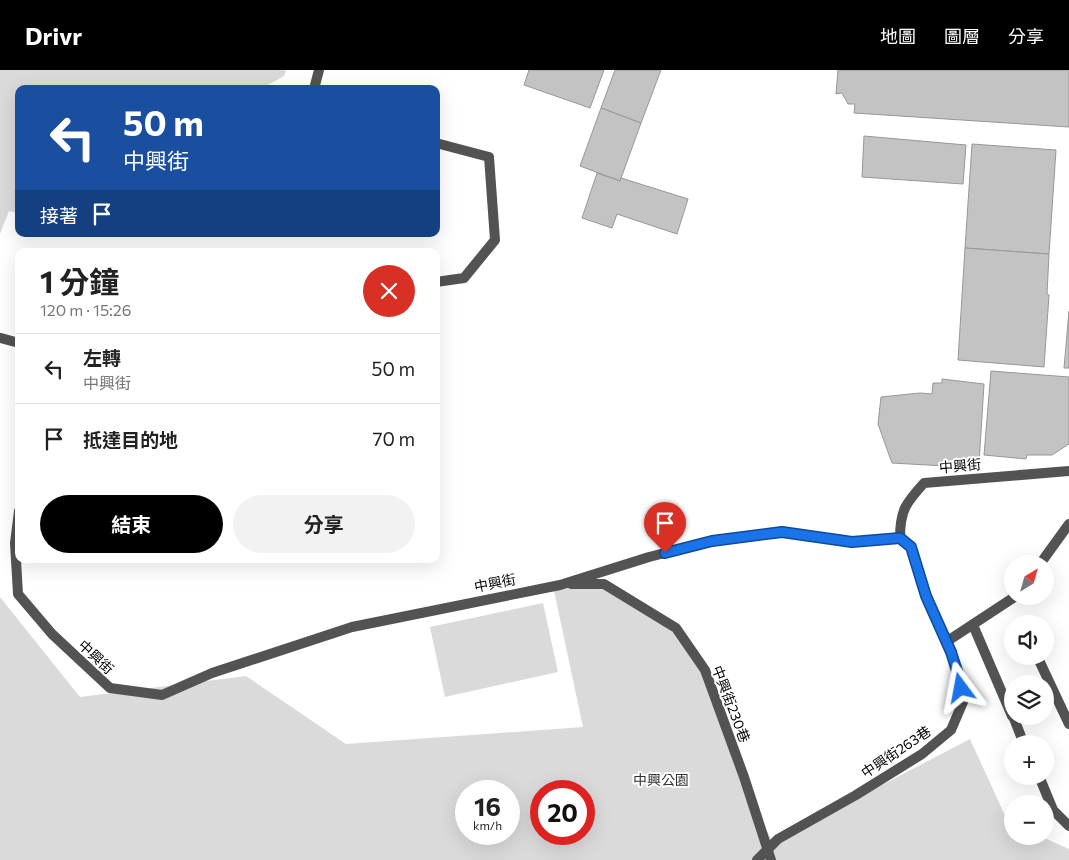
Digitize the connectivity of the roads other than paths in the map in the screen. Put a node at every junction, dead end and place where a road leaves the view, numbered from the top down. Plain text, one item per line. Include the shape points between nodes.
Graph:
1 (319, 70) edge
2 (315, 85) edge
3 (440, 144) edge
4 (440, 281) edge
5 (1, 338) edge
6 (15, 342) edge
7 (1069, 471) edge
8 (1069, 524) edge
9 (900, 538) junction
10 (1047, 555) edge
11 (16, 563) edge
12 (560, 584) junction
13 (1004, 604) edge
14 (973, 625) junction
15 (946, 642) junction
16 (1041, 665) edge
17 (1004, 696) edge
18 (1069, 724) edge
19 (1042, 785) edge
20 (1069, 826) edge
21 (769, 849) junction
22 (757, 860) edge
23 (771, 860) edge

1 - 2 lane
3 - 4 lane via 489,157 495,240 464,278
5 - 6 lane
7 - 9 lane, 中興街 via 924,483 910,498 900,518
8 - 10 lane
9 - 12 lane, 中興街 via 852,542 782,532 712,541
9 - 15 lane, 中興街263巷 via 911,547 926,596
11 - 12 lane, 中興街 via 18,594 52,634 110,688 162,695 212,673 352,628
12 - 21 lane, 中興街230巷 via 604,584 676,628 705,670
13 - 14 lane
14 - 15 lane
14 - 17 lane
15 - 21 lane, 中興街263巷 via 958,674 963,702 951,730 922,754 778,840
16 - 18 lane
19 - 20 lane via 1053,810
21 - 22 lane, 中興街263巷
21 - 23 lane, 中興街230巷

